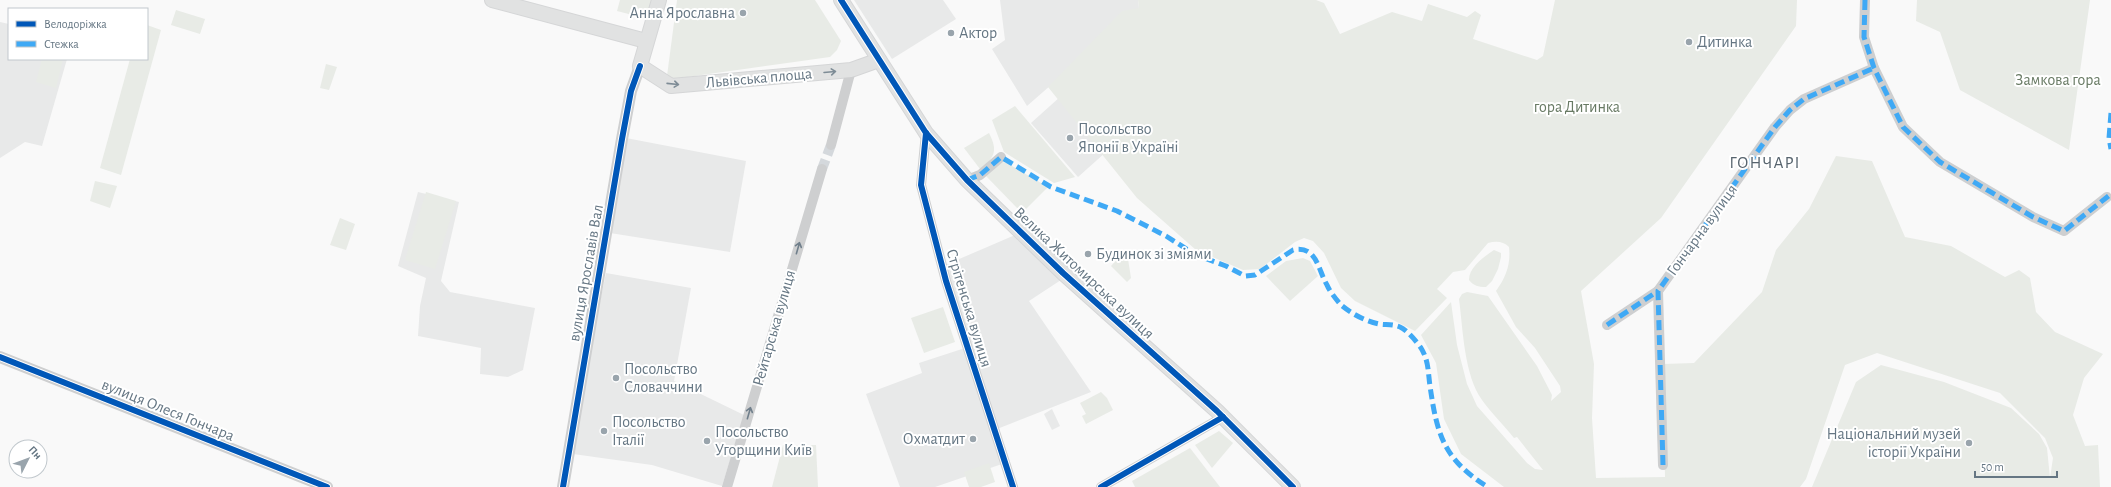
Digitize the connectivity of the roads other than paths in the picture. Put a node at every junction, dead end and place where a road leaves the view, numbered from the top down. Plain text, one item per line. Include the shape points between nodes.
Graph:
1 (492, 0) edge
2 (658, 0) edge
3 (841, 0) edge
4 (1865, 0) edge
5 (646, 41) junction
6 (879, 60) junction
7 (640, 66) junction
8 (1874, 68) junction
9 (851, 70) junction
10 (926, 133) junction
11 (831, 145) tunnel mouth
12 (1001, 157) dead end
13 (822, 169) tunnel mouth
14 (967, 180) junction
15 (2107, 197) dead end
16 (1658, 291) junction
17 (1607, 325) dead end
18 (0, 357) edge
19 (1223, 417) junction
20 (1663, 465) dead end
21 (327, 487) edge
22 (563, 487) edge
23 (727, 487) edge
24 (1013, 487) edge
25 (1101, 487) edge
26 (1293, 487) edge

1 - 5 main road
2 - 5 main road
3 - 6 main road
4 - 8 street via 1864,37
5 - 7 main road
6 - 9 main road, Львівська площа
6 - 10 main road, Велика Житомирська вулиця
7 -> 9 main road, Львівська площа via 671,86
7 - 22 street, вулиця Ярославів Вал via 631,91 622,139
8 - 15 street via 1903,127 1921,146 1940,162 2033,217 2064,231
8 - 16 street, Гончарна вулиця via 1804,100 1790,110 1775,127
9 - 11 street
10 - 14 main road, Велика Житомирська вулиця
10 - 24 street, Стрітенська вулиця via 921,186 946,281
12 - 14 street via 980,175
23 -> 13 street, Рейтарська вулиця
14 - 19 main road, Велика Житомирська вулиця via 1064,273
16 - 17 street, Гончарна вулиця
16 - 20 street, Гончарна вулиця
18 - 21 street, вулиця Олеся Гончара
19 - 25 street
19 - 26 main road, Велика Житомирська вулиця

